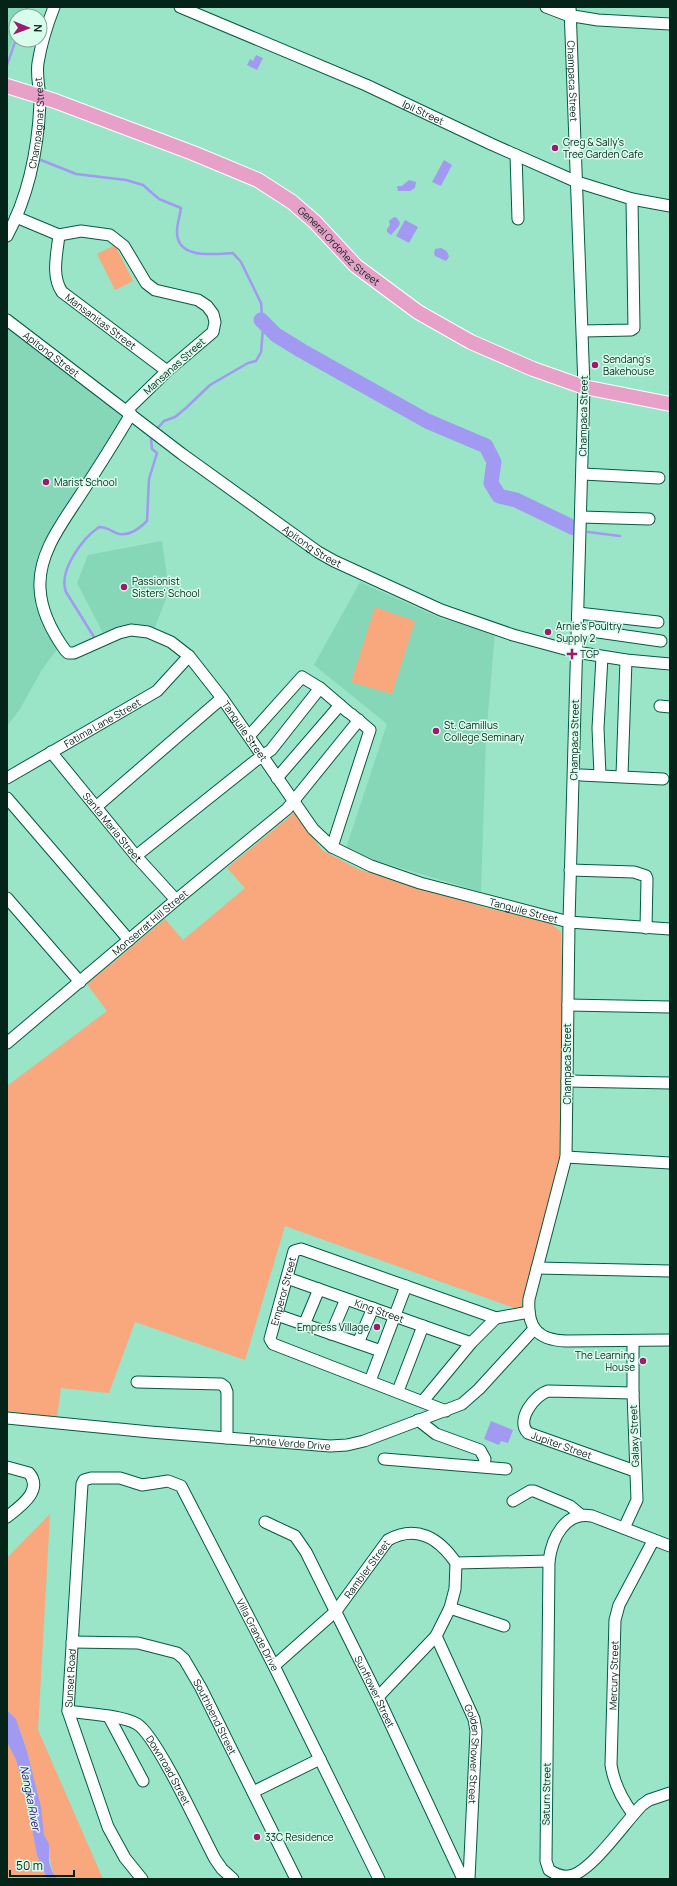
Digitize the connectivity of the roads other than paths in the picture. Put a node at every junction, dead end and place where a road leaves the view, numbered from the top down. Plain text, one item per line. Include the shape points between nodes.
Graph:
1 (54, 7) edge
2 (180, 7) edge
3 (546, 7) edge
4 (570, 12) edge
5 (670, 24) edge
6 (7, 86) edge
7 (40, 96) junction
8 (516, 155) junction
9 (577, 182) junction
10 (632, 199) junction
11 (670, 206) edge
12 (16, 217) junction
13 (518, 219) dead end
14 (60, 235) junction
15 (7, 236) edge
16 (7, 320) edge
17 (583, 331) junction
18 (167, 371) junction
19 (584, 386) junction
20 (670, 404) edge
21 (128, 412) junction
22 (583, 474) junction
23 (659, 478) dead end
24 (581, 517) junction
25 (649, 519) dead end
26 (578, 613) junction
27 (658, 622) dead end
28 (577, 629) junction
29 (661, 641) dead end
30 (576, 652) junction
31 (189, 656) junction
32 (602, 657) junction
33 (626, 660) junction
34 (670, 664) edge
35 (320, 688) junction
36 (222, 698) junction
37 (350, 713) junction
38 (249, 736) junction
39 (51, 752) junction
40 (263, 756) junction
41 (279, 775) junction
42 (581, 775) dead end
43 (600, 775) junction
44 (622, 776) junction
45 (7, 778) edge
46 (663, 779) dead end
47 (7, 798) edge
48 (294, 802) junction
49 (96, 807) junction
50 (332, 847) junction
51 (136, 856) junction
52 (570, 870) junction
53 (7, 898) edge
54 (176, 900) junction
55 (569, 922) junction
56 (646, 928) junction
57 (670, 930) edge
58 (128, 940) junction
59 (80, 982) junction
60 (568, 1005) junction
61 (670, 1007) edge
62 (7, 1043) edge
63 (567, 1081) junction
64 (670, 1084) edge
65 (566, 1157) junction
66 (670, 1163) edge
67 (537, 1268) junction
68 (670, 1271) edge
69 (287, 1278) junction
70 (406, 1286) junction
71 (319, 1289) junction
72 (346, 1299) junction
73 (373, 1308) junction
74 (529, 1312) junction
75 (277, 1315) junction
76 (395, 1316) junction
77 (496, 1318) junction
78 (304, 1325) junction
79 (423, 1326) junction
80 (534, 1329) junction
81 (331, 1334) junction
82 (670, 1340) edge
83 (633, 1341) junction
84 (358, 1343) junction
85 (471, 1344) junction
86 (381, 1351) junction
87 (370, 1381) junction
88 (137, 1382) dead end
89 (398, 1391) junction
90 (633, 1393) junction
91 (423, 1401) junction
92 (446, 1411) junction
93 (7, 1418) edge
94 (418, 1420) junction
95 (227, 1438) junction
96 (384, 1459) dead end
97 (484, 1466) junction
98 (7, 1467) edge
99 (506, 1468) dead end
100 (635, 1471) junction
101 (82, 1484) joint
102 (513, 1501) dead end
103 (581, 1515) junction
104 (7, 1517) edge
105 (265, 1522) dead end
106 (624, 1528) junction
107 (653, 1541) junction
108 (670, 1546) edge
109 (549, 1561) junction
110 (456, 1563) junction
111 (450, 1608) junction
112 (336, 1611) junction
113 (504, 1626) dead end
114 (436, 1636) junction
115 (72, 1642) junction
116 (274, 1666) junction
117 (378, 1698) junction
118 (68, 1711) junction
119 (109, 1716) junction
120 (320, 1759) junction
121 (143, 1781) dead end
122 (253, 1792) junction
123 (670, 1793) edge
124 (633, 1814) junction
125 (142, 1879) edge
126 (233, 1879) edge
127 (296, 1879) edge
128 (379, 1879) edge
129 (463, 1879) edge
130 (469, 1879) edge

1 - 7 street, Champagnat Street via 40,47 37,65
2 - 8 street, Ipil Street via 366,85
3 - 4 street
4 - 5 street via 607,21
4 - 9 street, Champaca Street
6 - 7 main road, General Ordoñez Street
7 - 12 street, Champagnat Street via 34,159
7 - 19 main road, General Ordoñez Street via 258,180 292,202 356,266 424,315 471,342 533,369
8 - 9 street, Ipil Street
8 - 13 street
9 - 10 street, Ipil Street
9 - 17 street, Champaca Street
10 - 11 street, Ipil Street
10 - 17 street via 634,328
12 - 14 street
12 - 15 street, Champagnat Street
14 - 18 street, Mansanitas Street via 56,274 62,292
14 - 18 street, Mansanas Street via 81,231 110,235 124,246 146,283 156,290 198,300 210,310 215,322 213,332
16 - 21 street, Apitong Street
17 - 19 street, Champaca Street
18 - 21 street, Mansanas Street
19 - 20 main road, General Ordoñez Street
19 - 22 street, Champaca Street
21 - 30 street, Apitong Street via 270,518 334,561 442,610 513,635
21 - 31 street, Tanguile Street via 51,542 41,572 42,603 47,618 68,653 74,653 131,630 148,632 171,642
22 - 23 street
22 - 24 street, Champaca Street
24 - 25 street
24 - 26 street, Champaca Street
26 - 27 street
26 - 28 street, Champaca Street
28 - 29 street
28 - 30 street, Champaca Street
30 - 32 street, Apitong Street
30 - 52 street, Champaca Street
31 - 36 street, Tanguile Street
31 - 39 street, Fatima Lane Street via 157,691
32 - 33 street, Apitong Street
32 - 43 street via 598,728
33 - 34 street, Apitong Street
33 - 44 street
35 - 37 street
35 - 38 street via 305,678 298,679
35 - 40 street via 271,750
36 - 38 street, Tanguile Street
36 - 49 street
37 - 41 street
37 - 48 street, Monserrat Hill Street
37 - 50 street via 370,732
38 - 40 street, Tanguile Street
39 - 45 street, Fatima Lane Street
39 - 49 street, Santa Maria Street
40 - 41 street, Tanguile Street
40 - 51 street
41 - 48 street, Tanguile Street
42 - 43 street
43 - 44 street
44 - 46 street
47 - 58 street
48 - 50 street, Tanguile Street via 313,828
48 - 54 street, Monserrat Hill Street
49 - 51 street, Santa Maria Street
50 - 55 street, Tanguile Street via 371,866 420,883
51 - 54 street, Santa Maria Street
52 - 55 street, Champaca Street
52 - 56 street via 634,872 646,876
53 - 59 street
54 - 58 street, Monserrat Hill Street
55 - 56 street, Tanguile Street
55 - 60 street, Champaca Street
56 - 57 street, Tanguile Street
58 - 59 street, Monserrat Hill Street
59 - 62 street, Monserrat Hill Street
60 - 61 street
60 - 63 street, Champaca Street
63 - 64 street
63 - 65 street, Champaca Street
65 - 66 street
65 - 67 street, Champaca Street
67 - 68 street
67 - 74 street, Champaca Street via 529,1299
69 - 70 street, Emperor Street via 294,1251 301,1249
69 - 71 street, King Street
69 - 75 street, Emperor Street
70 - 76 street
70 - 77 street, Emperor Street
71 - 72 street, King Street
71 - 78 street
72 - 73 street, King Street
72 - 81 street
73 - 76 street, King Street
73 - 84 street
74 - 77 street, Emperor Street
74 - 80 street, Champaca Street
75 - 78 street
75 - 87 street, Emperor Street via 270,1339 273,1344
76 - 79 street, King Street
76 - 86 street
77 - 85 street
78 - 81 street
79 - 85 street, King Street
79 - 89 street
80 - 83 street via 545,1338 557,1340
80 - 92 street, Ponte Verde Drive via 469,1399
81 - 84 street
82 - 83 street
83 - 90 street, Galaxy Street
84 - 86 street
85 - 91 street
86 - 87 street
87 - 89 street, Emperor Street
88 - 95 street via 221,1384 227,1392
89 - 91 street, Emperor Street
90 - 100 street, Galaxy Street
90 - 100 street, Jupiter Street via 548,1391 534,1402 523,1423 528,1433
91 - 92 street, Emperor Street
92 - 94 street, Ponte Verde Drive
93 - 95 street, Ponte Verde Drive
94 - 95 street, Ponte Verde Drive via 347,1445 328,1446
94 - 97 street via 436,1434 480,1450 485,1459
96 - 97 street
97 - 99 street
98 - 104 street via 24,1471 30,1475 34,1483 32,1494
100 - 106 street, Galaxy Street via 637,1500
101 - 115 street, Sunset Road
101 - 116 street, Villa Grande Drive via 84,1480 91,1478 120,1478 142,1486 168,1481 181,1486
102 - 103 street via 534,1491 570,1506
103 - 106 street via 592,1516
103 - 109 street via 573,1518 554,1537
105 - 112 street, Sunflower Street via 298,1539
106 - 107 street
107 - 108 street
107 - 124 street, Mercury Street via 619,1605 615,1620 611,1765 622,1800
109 - 110 street
109 - 124 street, Saturn Street via 546,1860 549,1870 558,1875 570,1876 586,1868
110 - 111 street via 455,1589
110 - 112 street, Rambler Street via 442,1545 421,1534 400,1534 388,1540
111 - 113 street
111 - 114 street
112 - 116 street, Rambler Street
112 - 117 street, Sunflower Street
114 - 117 street
114 - 130 street, Golden Shower Street via 474,1719 476,1731
115 - 118 street, Sunset Road
115 - 122 street, Southbend Street via 138,1643 177,1653 184,1659 201,1688
116 - 120 street, Villa Grande Drive
117 - 129 street, Sunflower Street
118 - 119 street, Downroad Street
118 - 125 street, Sunset Road via 108,1828 125,1858
119 - 121 street
119 - 126 street, Downroad Street via 136,1723 148,1734 215,1859
120 - 122 street
120 - 128 street, Villa Grande Drive
122 - 127 street, Southbend Street
123 - 124 street, Saturn Street via 649,1800

